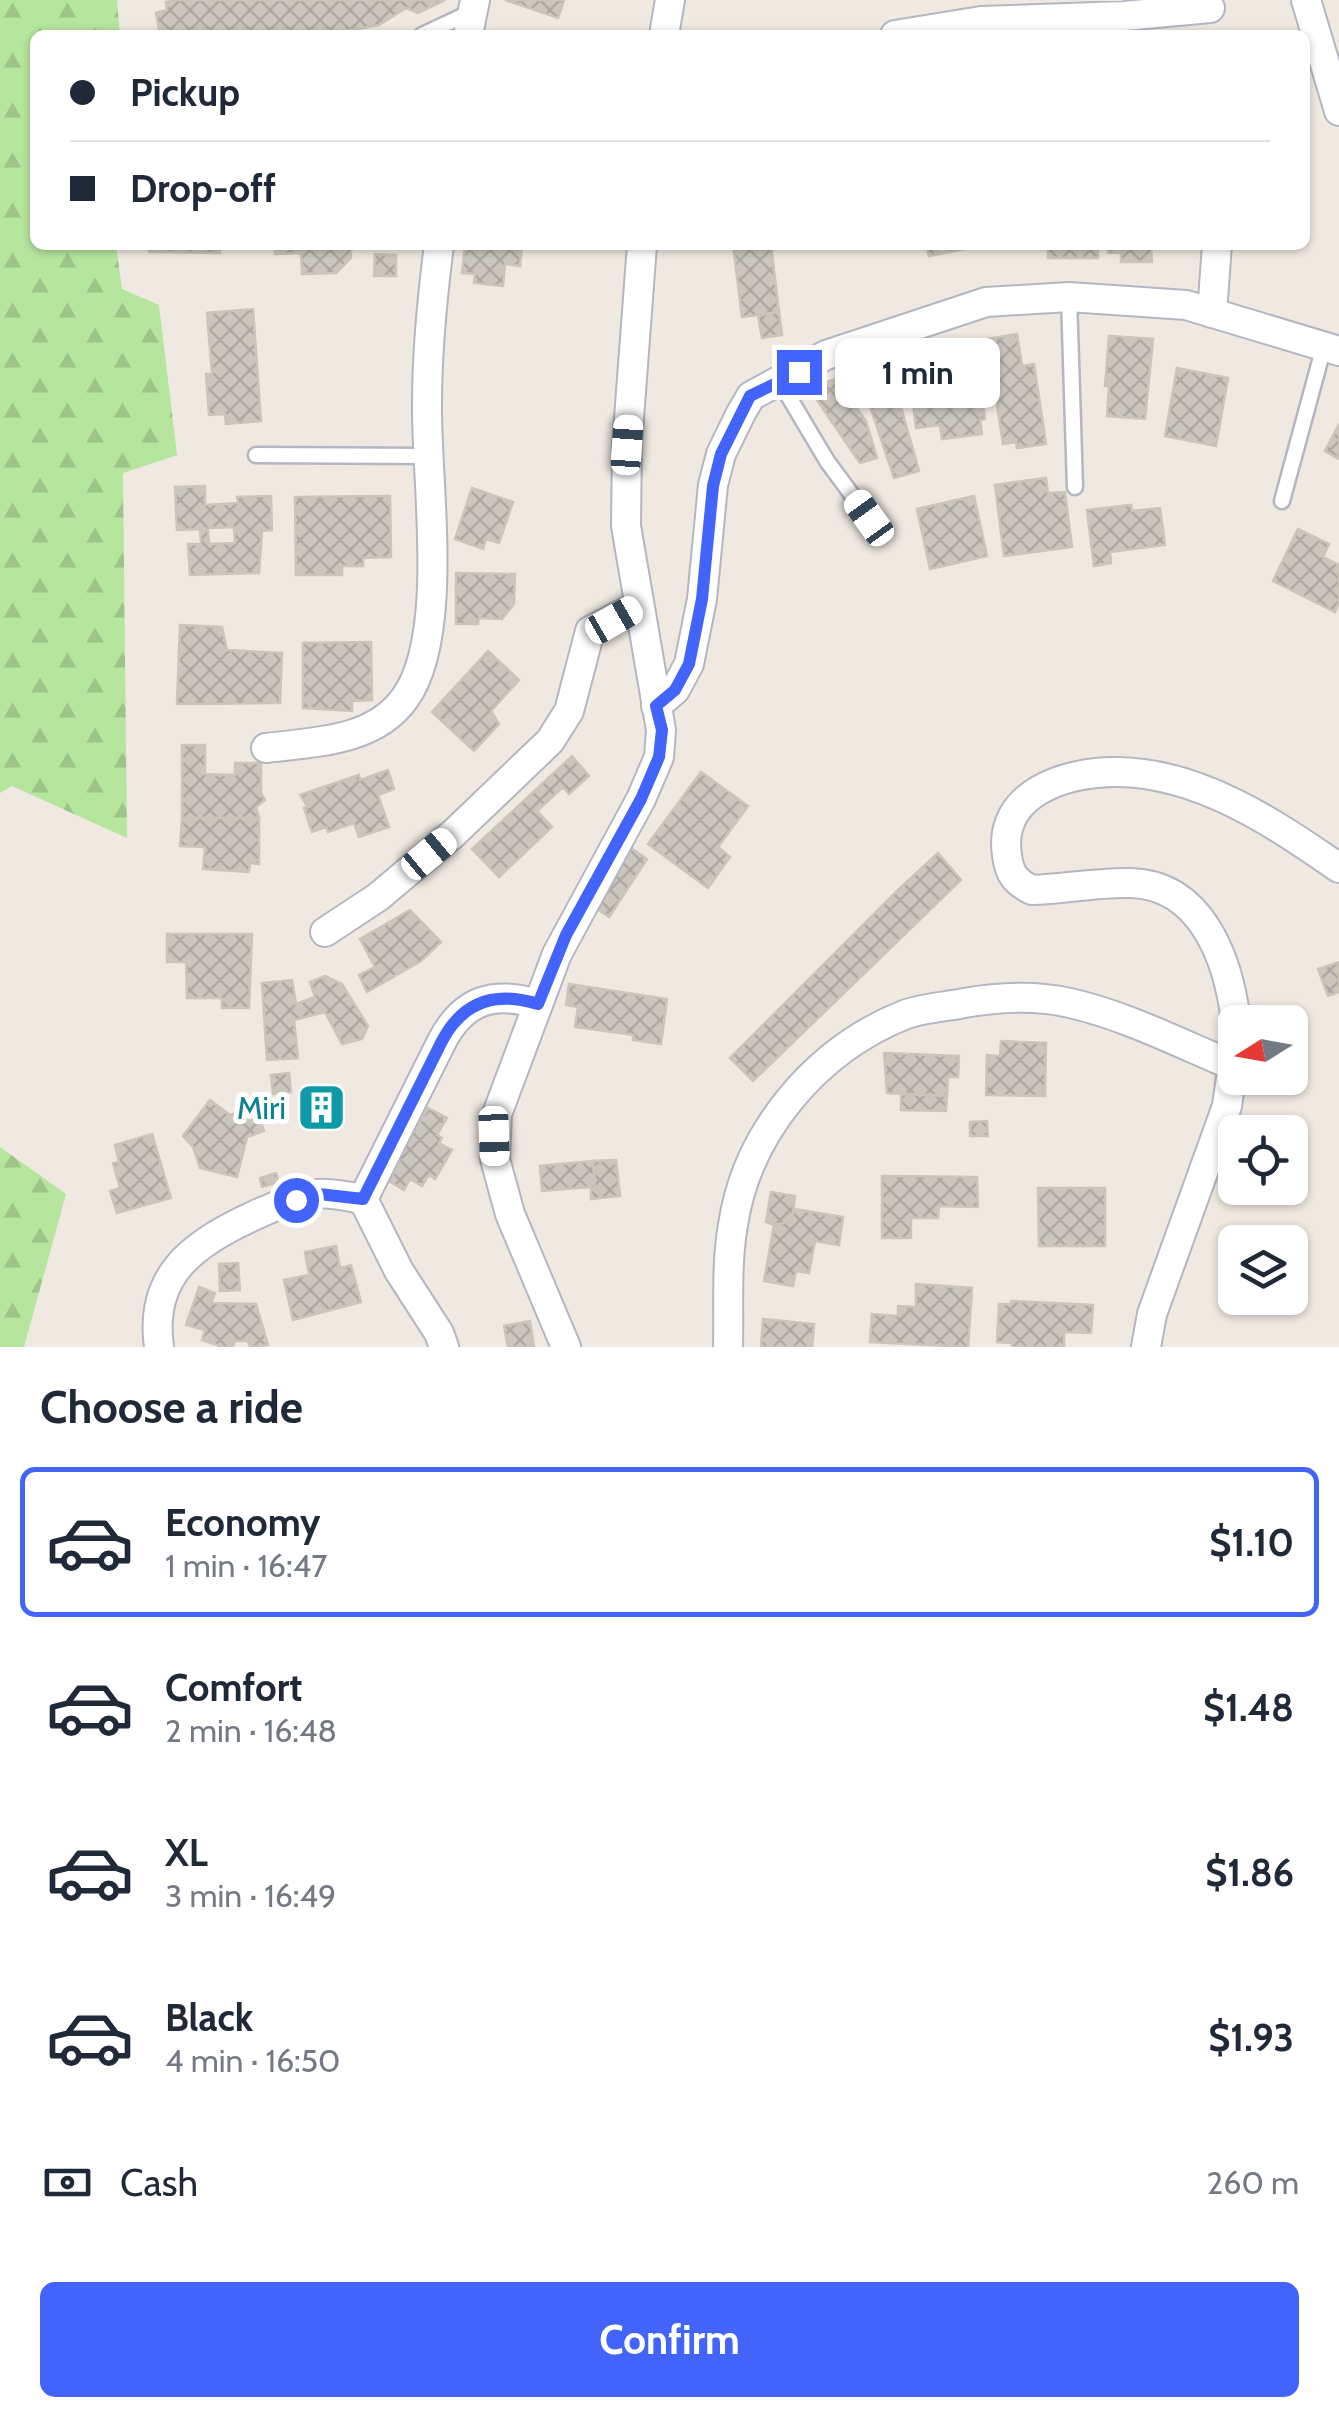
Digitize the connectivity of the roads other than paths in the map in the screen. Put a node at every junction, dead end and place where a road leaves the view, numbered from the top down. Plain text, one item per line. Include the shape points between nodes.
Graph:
1 (670, 0) edge
2 (1306, 0) edge
3 (1211, 14) edge
4 (471, 16) edge
5 (435, 30) edge
6 (665, 30) edge
7 (924, 30) edge
8 (1339, 111) edge
9 (438, 250) edge
10 (642, 250) edge
11 (1218, 250) edge
12 (1069, 297) junction
13 (1212, 312) junction
14 (1332, 348) edge
15 (780, 382) junction
16 (256, 455) dead end
17 (428, 456) junction
18 (1075, 486) dead end
19 (1282, 500) dead end
20 (869, 518) dead end
21 (638, 606) junction
22 (656, 706) junction
23 (266, 748) dead end
24 (1339, 868) edge
25 (325, 932) dead end
26 (538, 1004) junction
27 (1233, 1005) edge
28 (1218, 1059) edge
29 (1229, 1095) edge
30 (363, 1199) junction
31 (158, 1347) edge
32 (444, 1347) edge
33 (566, 1347) edge
34 (728, 1347) edge
35 (1146, 1347) edge

1 - 6 street
2 - 8 street
3 - 7 street via 981,20
4 - 5 lane
9 - 17 street via 428,335
10 - 21 street via 626,461 626,526
11 - 13 street
12 - 13 street
12 - 15 street via 986,302 846,346
12 - 18 lane
13 - 14 street
14 - 19 lane
15 - 20 lane
15 - 22 street via 750,396 721,454 689,664 675,690
16 - 17 lane
17 - 23 street via 432,581 425,642 405,698 358,734
21 - 22 street
21 - 25 street via 590,630 569,710 550,741 454,833
22 - 26 street via 659,757 575,917
24 - 27 street via 1276,825 1196,786 1118,772 1068,778 1020,802 1007,823 1006,852 1018,883 1032,890 1132,883 1176,895 1214,938
26 - 30 street via 485,999 456,1020
26 - 33 street via 497,1114 495,1159 510,1214
28 - 34 street via 1121,1019 1039,998 998,997 909,1013 865,1034 807,1078 750,1168 732,1226
29 - 35 street
30 - 31 street via 319,1194 289,1202 194,1249 163,1290
30 - 32 street

